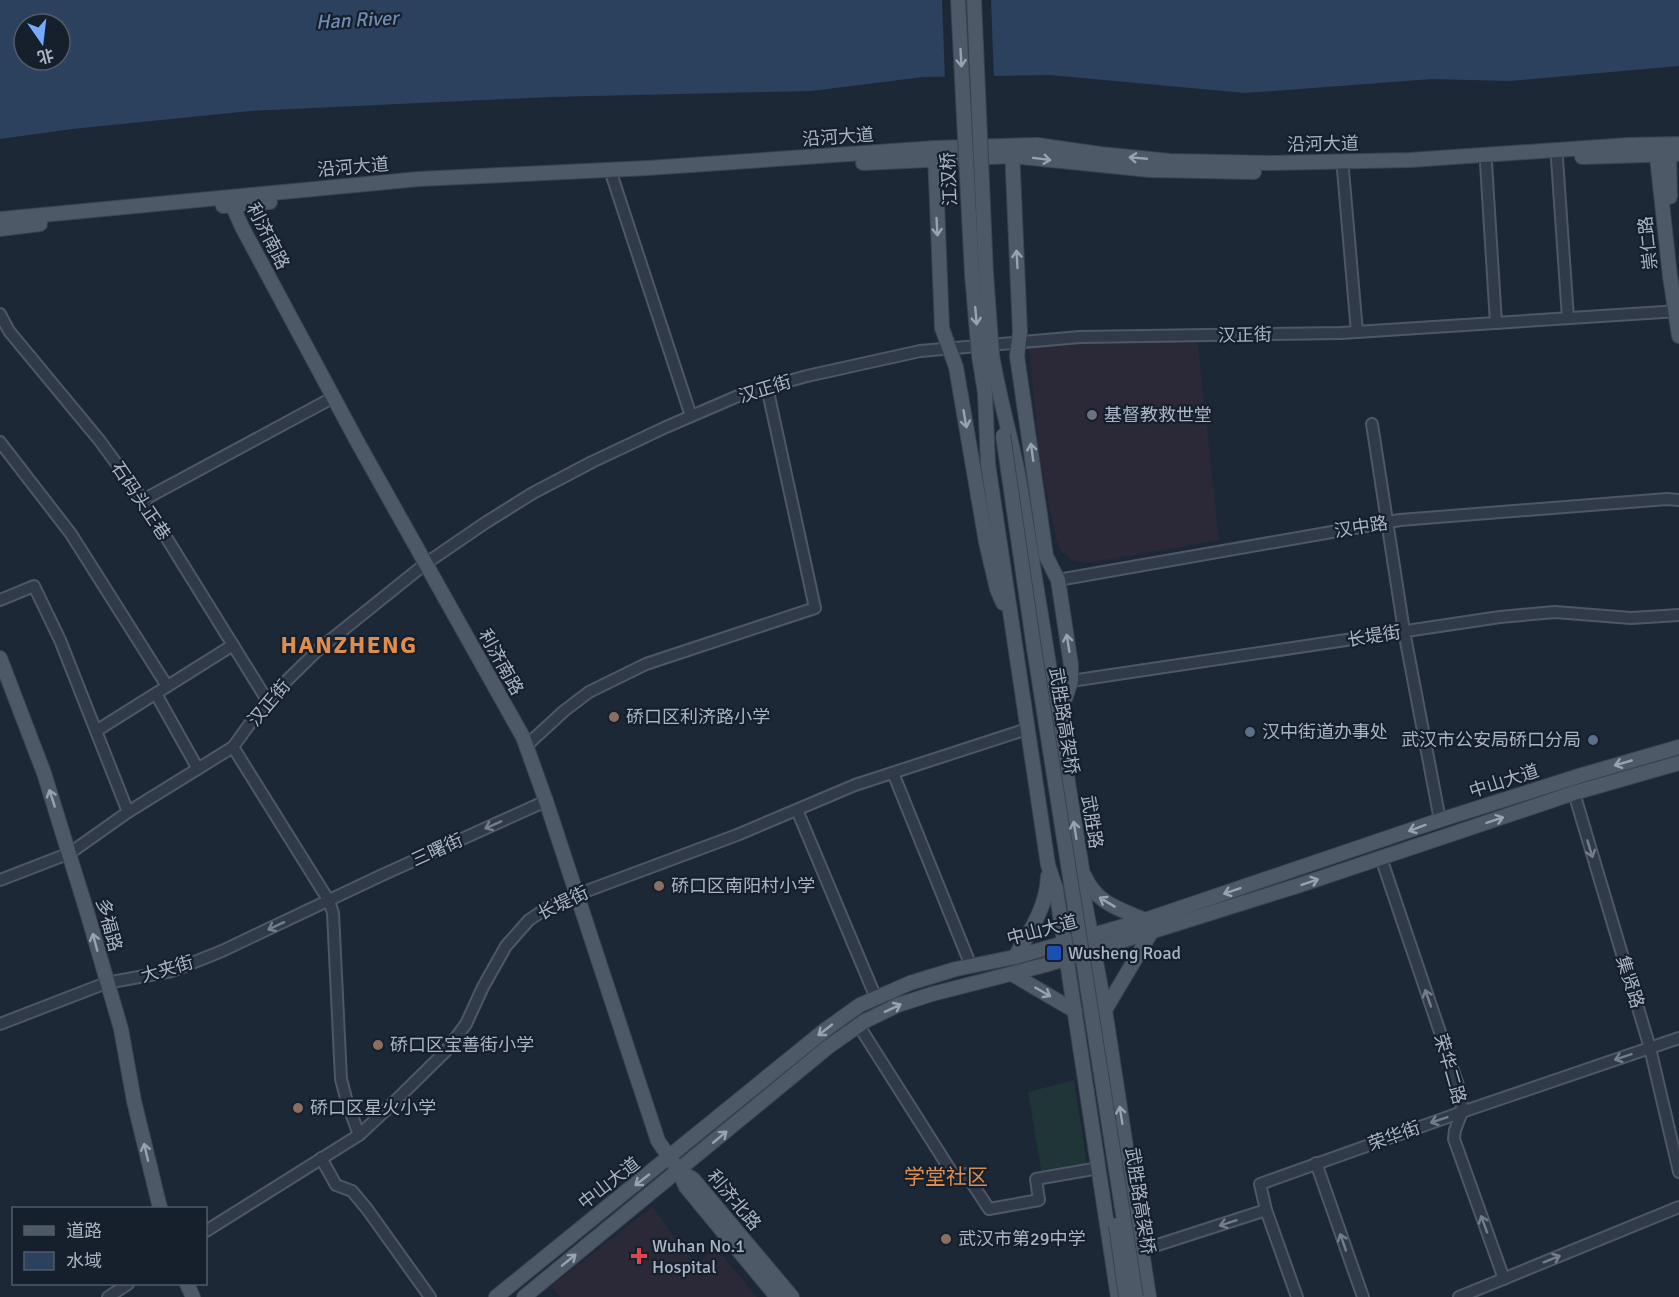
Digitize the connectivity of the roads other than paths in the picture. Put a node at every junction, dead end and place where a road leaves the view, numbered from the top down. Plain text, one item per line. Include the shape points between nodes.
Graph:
1 (958, 0) edge
2 (974, 0) edge
3 (1012, 151) junction
4 (1669, 152) edge
5 (935, 153) junction
6 (1636, 155) junction
7 (1557, 159) junction
8 (1486, 163) junction
9 (1343, 170) junction
10 (612, 176) junction
11 (1665, 188) junction
12 (231, 201) junction
13 (0, 219) edge
14 (0, 229) edge
15 (1679, 280) edge
16 (1677, 312) edge
17 (0, 314) edge
18 (1568, 318) junction
19 (1496, 323) junction
20 (1358, 332) junction
21 (1679, 336) edge
22 (1019, 343) junction
23 (949, 348) junction
24 (986, 355) junction
25 (767, 387) junction
26 (991, 392) junction
27 (334, 397) junction
28 (691, 416) junction
29 (1372, 424) dead end
30 (999, 436) junction
31 (0, 442) edge
32 (1679, 492) edge
33 (1667, 499) junction
34 (143, 500) junction
35 (1679, 500) edge
36 (1386, 522) junction
37 (1027, 525) junction
38 (1046, 556) junction
39 (425, 564) junction
40 (1058, 580) junction
41 (0, 600) edge
42 (1679, 615) edge
43 (1010, 619) junction
44 (1404, 631) junction
45 (233, 645) junction
46 (0, 658) edge
47 (1071, 681) junction
48 (167, 686) junction
49 (156, 694) junction
50 (267, 700) junction
51 (1027, 729) junction
52 (96, 730) junction
53 (1061, 742) junction
54 (526, 746) junction
55 (233, 747) junction
56 (1679, 747) edge
57 (1679, 763) edge
58 (198, 769) junction
59 (893, 773) junction
60 (1574, 794) junction
61 (546, 801) junction
62 (797, 810) junction
63 (128, 812) junction
64 (1440, 820) junction
65 (70, 853) junction
66 (1381, 858) junction
67 (1048, 865) junction
68 (1082, 870) junction
69 (0, 880) edge
70 (576, 895) junction
71 (329, 901) junction
72 (1149, 926) junction
73 (1091, 935) junction
74 (1064, 943) junction
75 (1094, 950) junction
76 (1015, 957) junction
77 (1067, 958) junction
78 (971, 966) junction
79 (1012, 974) junction
80 (106, 983) junction
81 (876, 998) junction
82 (1105, 1010) junction
83 (1075, 1011) junction
84 (0, 1023) edge
85 (859, 1026) junction
86 (1679, 1038) edge
87 (1650, 1048) junction
88 (1462, 1112) junction
89 (359, 1135) junction
90 (321, 1158) junction
91 (669, 1158) junction
92 (1316, 1164) junction
93 (1099, 1168) junction
94 (679, 1171) junction
95 (1679, 1172) edge
96 (160, 1207) edge
97 (1679, 1207) edge
98 (1266, 1210) junction
99 (207, 1230) edge
100 (1142, 1250) junction
101 (1504, 1279) junction
102 (126, 1285) edge
103 (1486, 1286) junction
104 (108, 1297) edge
105 (430, 1297) edge
106 (496, 1297) edge
107 (524, 1297) edge
108 (777, 1297) edge
109 (792, 1297) edge
110 (1118, 1297) edge
111 (1126, 1297) edge
112 (1136, 1297) edge
113 (1149, 1297) edge
114 (1297, 1297) edge
115 (1363, 1297) edge
116 (1459, 1297) edge
117 (1490, 1297) edge

1 -> 24 main road, 江汉桥, bridge via 972,274
2 - 24 main road, 江汉桥, bridge via 987,274
4 -> 3 main road, 沿河大道 via 1629,145 1410,160 1270,163 1170,161 1037,145
3 - 5 main road, 沿河大道
3 -> 9 main road, 沿河大道 via 1150,170
22 -> 3 main road
4 - 6 main road, 沿河大道
4 - 11 main road, 崇仁路
4 - 11 main road via 1670,173
5 - 10 main road, 沿河大道
5 - 12 main road, 沿河大道 via 419,179
5 -> 23 main road via 942,328
6 - 7 main road, 沿河大道
6 - 11 main road via 1655,169
7 - 8 main road, 沿河大道
7 - 18 street
8 - 9 main road, 沿河大道
8 - 19 street
9 - 20 street
10 - 12 main road, 沿河大道
10 - 28 street
11 - 15 main road, 崇仁路
11 - 16 main road, 崇仁路
12 - 13 main road, 沿河大道
12 - 14 main road, 沿河大道
12 - 27 main road, 利济南路
16 - 18 street, 汉正街
16 - 21 main road, 崇仁路
17 - 34 street, 石码头正巷 via 9,331
18 - 19 street, 汉正街
19 - 20 street, 汉正街
20 - 22 street, 汉正街 via 1101,336
22 - 23 street, 汉正街
38 -> 22 main road via 1017,356
23 - 25 street, 汉正街 via 920,351
23 -> 43 main road via 956,367 988,552 997,590
24 - 26 main road, 武胜路
25 - 28 street, 汉正街
25 - 54 street via 815,608 646,664 589,692
26 - 30 main road
26 - 37 main road, 武胜路 via 1016,460
26 - 43 main road, 武胜路 via 988,464
27 - 34 street
27 - 39 main road, 利济南路
28 - 39 street, 汉正街 via 533,493
29 - 36 street
30 - 111 main road, 武胜路高架桥, bridge via 1052,822
30 - 112 main road, 武胜路高架桥, bridge
31 - 48 street via 71,534
32 - 33 street, 汉中路
33 - 35 street, 汉中路
33 - 36 street, 汉中路
34 - 45 street, 石码头正巷
36 - 40 street, 汉中路
36 - 44 street
37 - 38 main road
37 - 53 main road, 武胜路
38 - 40 main road
39 - 50 street, 汉正街 via 318,650
39 - 54 main road, 利济南路
47 -> 40 main road
41 - 52 street via 34,586
42 - 44 street, 长堤街 via 1631,618 1555,612
43 - 51 main road, 武胜路
44 - 47 street, 长堤街
44 - 64 street
45 - 48 street
45 - 50 street, 石码头正巷
65 -> 46 main road, 多福路
47 - 53 main road via 1064,702
48 - 49 street
49 - 52 street
49 - 58 street
50 - 55 street, 汉正街
51 - 59 street, 长堤街
51 - 67 main road, 武胜路
52 - 63 street
68 -> 53 main road, 武胜路
54 - 61 main road, 利济南路
55 - 58 street, 汉正街
55 - 71 street
56 -> 64 main road, 中山大道
57 - 60 main road, 中山大道
58 - 63 street, 汉正街
59 - 62 street, 长堤街
59 - 78 street
66 -> 60 main road, 中山大道
60 -> 87 street, 集贤路
61 - 70 main road, 利济南路
61 -> 71 street, 三曙街
62 - 70 street, 长堤街
62 - 81 street
63 - 65 street, 汉正街
64 -> 72 main road, 中山大道
65 - 69 street, 汉正街
80 -> 65 main road, 多福路
72 -> 66 main road, 中山大道
88 -> 66 street, 荣华二路 via 1461,1095
67 - 74 main road, 武胜路 via 1056,889
67 - 76 main road via 1042,906
72 -> 68 main road via 1106,903 1089,885
68 - 73 main road, 武胜路
70 - 89 street, 长堤街 via 529,920 506,946 466,1024 446,1051
70 - 91 main road, 利济南路 via 653,1130
71 -> 80 street, 大夹街 via 172,971
71 - 89 street via 335,931 341,1079
72 - 73 main road, 中山大道
72 - 75 main road, 中山大道
72 - 82 main road
73 - 74 main road, 中山大道
73 - 75 main road, 武胜路
74 - 76 main road, 中山大道
74 - 77 main road, 武胜路
75 - 77 main road, 中山大道
75 - 82 main road, 武胜路
76 - 78 main road, 中山大道
77 - 79 main road, 中山大道
77 - 83 main road, 武胜路
78 - 81 main road, 中山大道 via 910,983
79 -> 83 main road
85 -> 79 main road, 中山大道 via 898,1005
80 - 84 street, 大夹街
96 -> 80 main road, 多福路 via 121,1029
81 -> 91 main road, 中山大道 via 825,1030
100 -> 82 main road, 武胜路
83 - 93 main road, 武胜路
85 - 93 street via 956,1179 966,1174 989,1209 1039,1200 1036,1179
94 -> 85 main road, 中山大道 via 828,1047
86 - 87 street, 荣华街
87 -> 88 street, 荣华街
87 - 95 street, 集贤路
88 -> 92 street, 荣华街
101 -> 88 street, 荣华二路 via 1454,1139
89 - 90 street, 长堤街
90 - 99 street, 长堤街
90 - 105 street via 336,1185 352,1191
91 - 94 main road, 利济南路
91 -> 106 main road, 中山大道
92 - 98 street, 荣华街 via 1260,1184
115 -> 92 street
93 - 110 main road, 武胜路
107 -> 94 main road, 中山大道
94 - 108 main road, 利济北路 via 686,1187
94 - 109 main road, 利济北路 via 693,1179
101 -> 97 street
98 -> 100 street
98 - 114 street
100 - 113 main road, 武胜路
101 - 103 street
102 - 104 street
103 - 116 street
103 - 117 street

